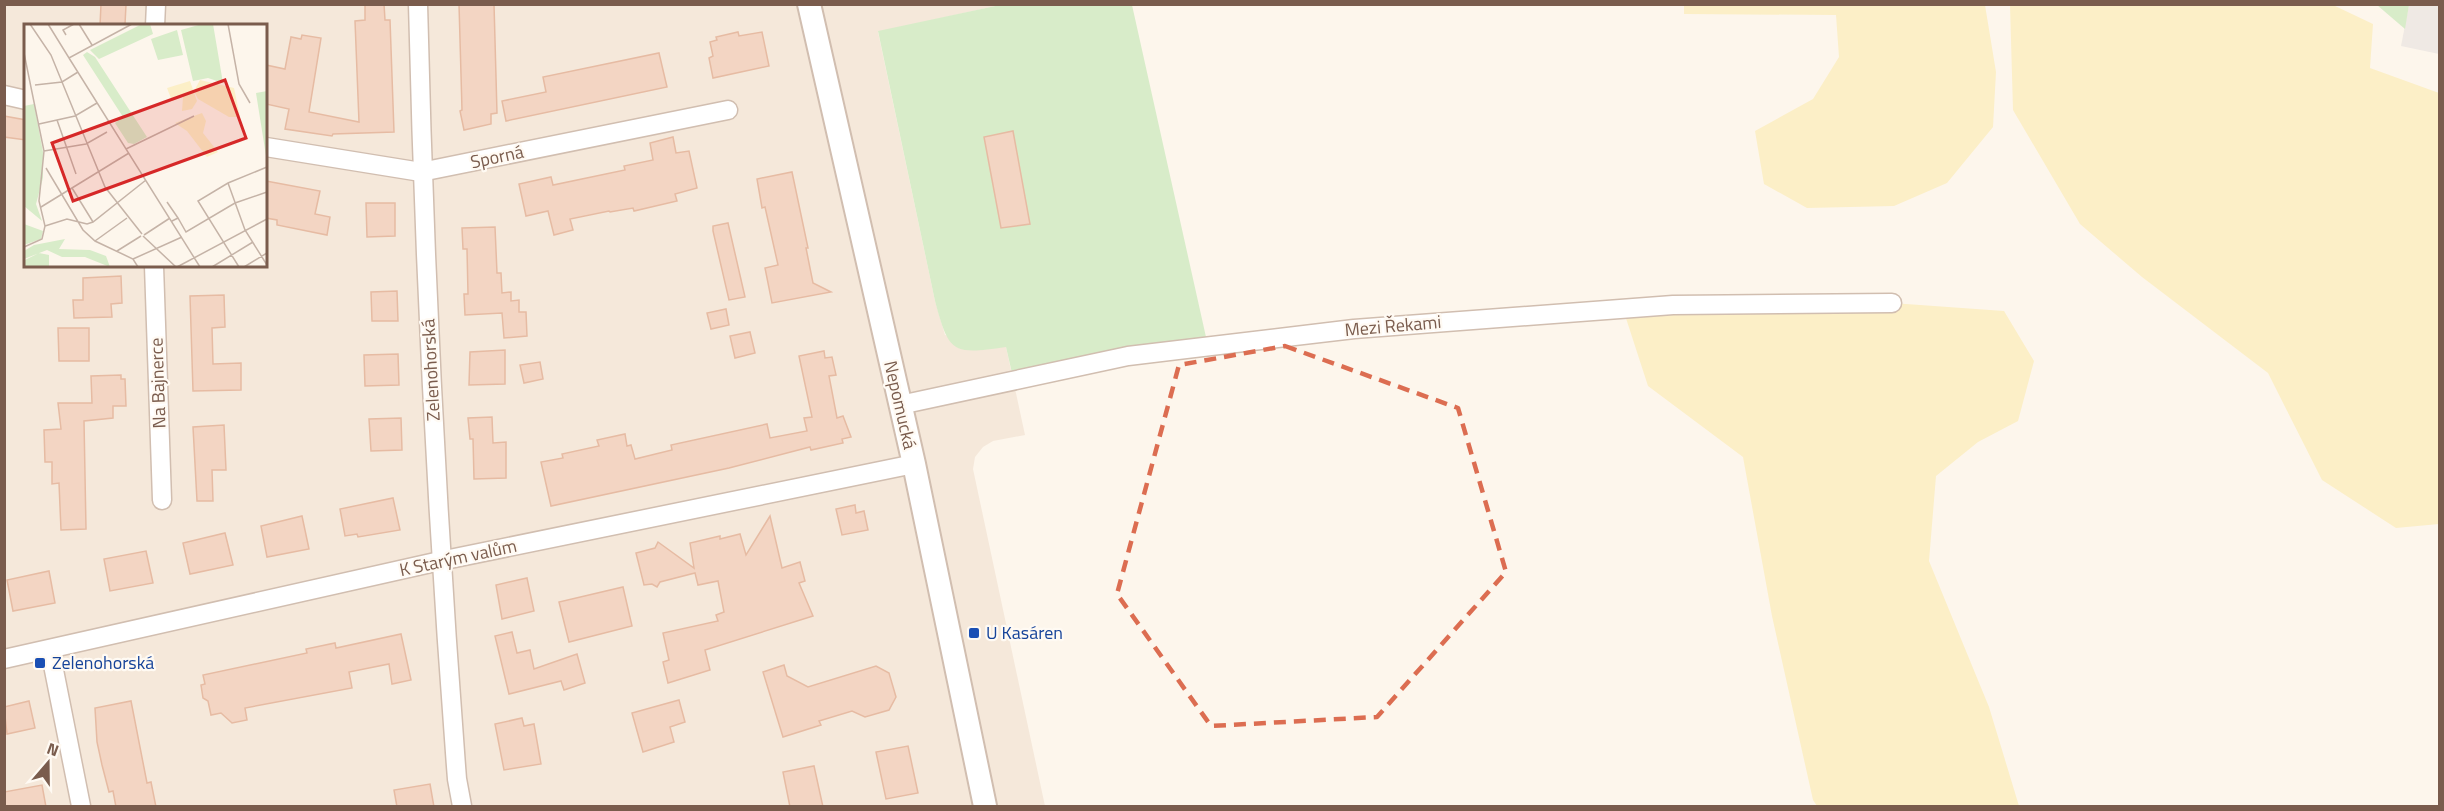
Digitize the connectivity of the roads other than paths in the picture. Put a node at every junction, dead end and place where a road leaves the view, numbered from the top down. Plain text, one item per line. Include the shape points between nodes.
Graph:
1 (156, 4) edge
2 (418, 4) edge
3 (809, 4) edge
4 (155, 24) edge
5 (4, 95) edge
6 (24, 100) edge
7 (728, 110) dead end
8 (267, 147) edge
9 (422, 172) junction
10 (154, 267) edge
11 (1892, 303) dead end
12 (900, 405) junction
13 (914, 464) junction
14 (162, 500) dead end
15 (440, 561) junction
16 (50, 650) junction
17 (4, 659) edge
18 (81, 807) edge
19 (462, 807) edge
20 (985, 807) edge

1 - 4 street
2 - 9 street, Zelenohorská
3 - 12 street, Nepomucká
5 - 6 street
7 - 9 street, Sporná
8 - 9 street, Sporná
9 - 15 street, Zelenohorská
10 - 14 street, Na Bajnerce
11 - 12 street, Mezi Řekami via 1673,305 1354,329 1128,356
12 - 13 street, Nepomucká
13 - 15 street, K Starým valům
13 - 20 street, Nepomucká
15 - 16 street, K Starým valům
15 - 19 street, Zelenohorská
16 - 17 street, K Starým valům
16 - 18 street

